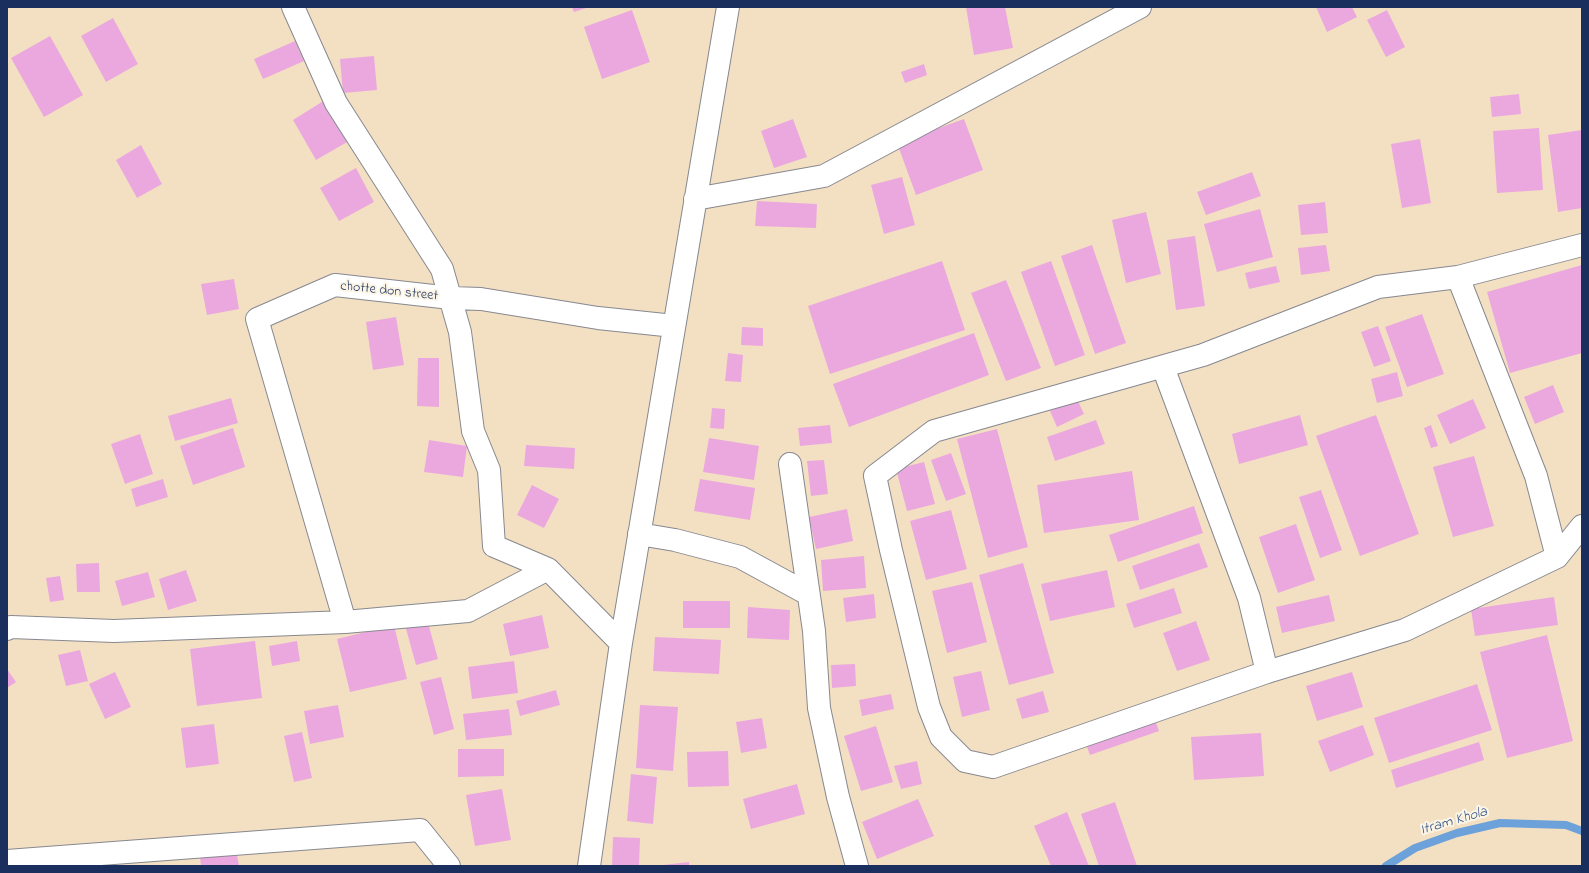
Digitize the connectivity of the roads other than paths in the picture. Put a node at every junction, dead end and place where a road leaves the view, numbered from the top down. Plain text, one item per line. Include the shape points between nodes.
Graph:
1 (294, 7) edge
2 (728, 7) edge
3 (1140, 7) edge
4 (695, 199) junction
5 (1582, 246) edge
6 (1458, 277) junction
7 (451, 298) junction
8 (674, 326) junction
9 (1163, 367) junction
10 (790, 464) dead end
11 (1582, 526) edge
12 (639, 534) junction
13 (1557, 558) junction
14 (548, 569) junction
15 (808, 594) junction
16 (345, 622) junction
17 (7, 629) edge
18 (621, 643) junction
19 (1267, 672) junction
20 (7, 860) edge
21 (449, 866) edge
22 (589, 866) edge
23 (856, 866) edge

1 - 7 street via 336,103 442,269
2 - 4 street
3 - 4 street via 824,176
4 - 8 street
5 - 6 street
6 - 9 street via 1378,287 1203,355
6 - 13 street via 1536,476
7 - 8 street, chotte don street via 481,299 598,318
7 - 14 street via 460,332 473,432 489,470 494,546
7 - 16 street, chotte don street via 335,285 257,319
8 - 12 street
9 - 19 street via 1249,598
9 - 19 street via 934,431 876,476 928,707 941,736 965,761 993,767
10 - 15 street
11 - 13 street
12 - 15 street via 675,540 740,557
12 - 18 street
13 - 19 street via 1405,630
14 - 16 street via 468,611
14 - 18 street
15 - 23 street via 814,631 819,708
16 - 17 street via 114,632 11,627
18 - 22 street
20 - 21 street via 420,830

